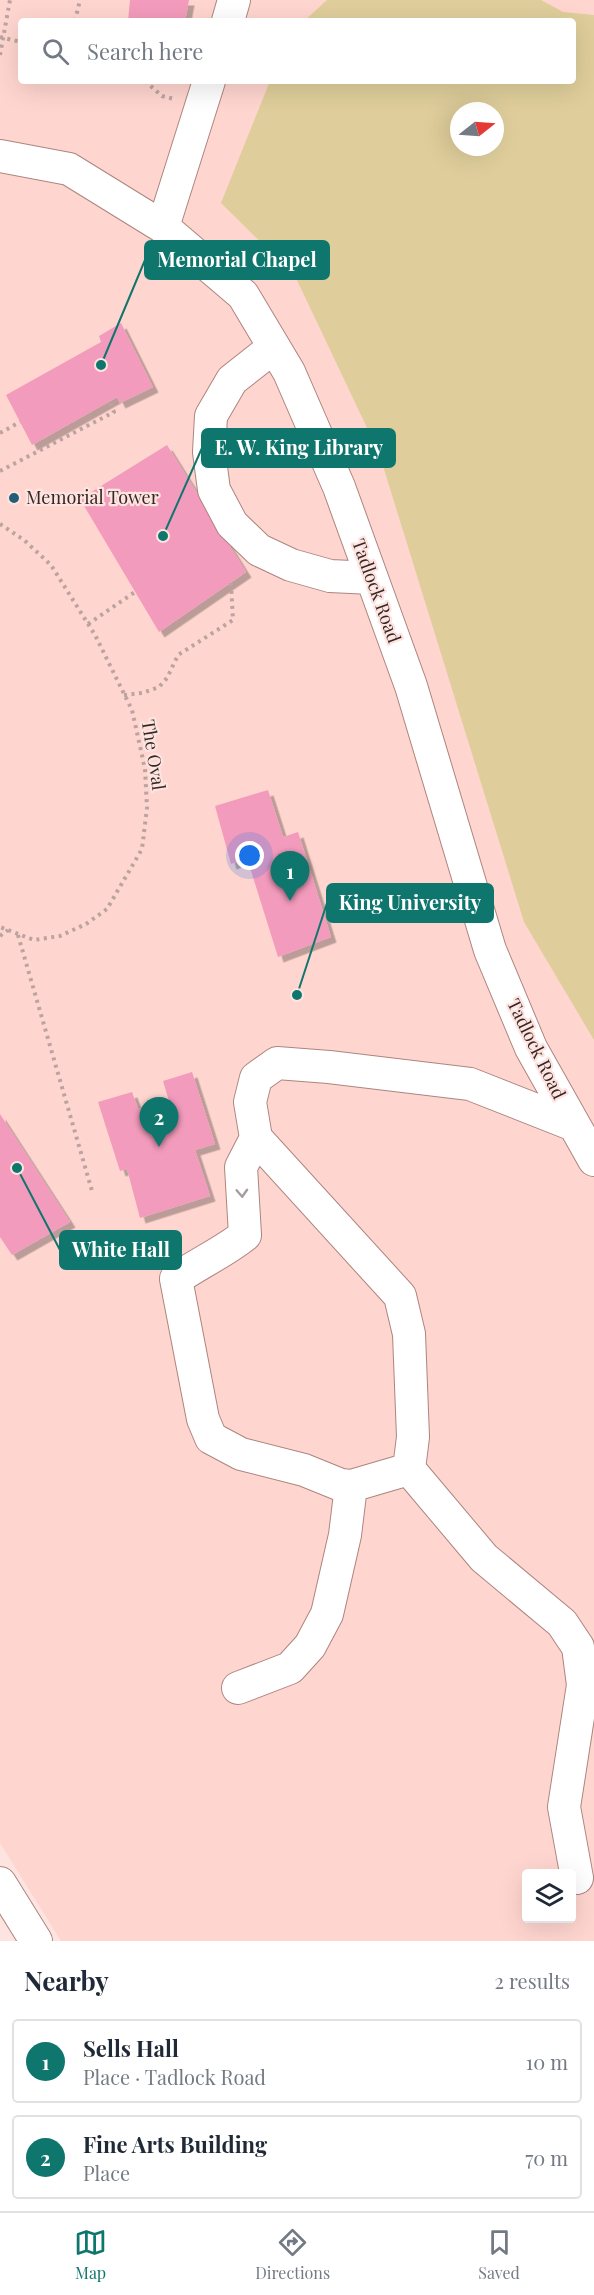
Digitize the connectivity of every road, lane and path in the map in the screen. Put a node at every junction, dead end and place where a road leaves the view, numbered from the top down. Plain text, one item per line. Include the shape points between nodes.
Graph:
1 (10, 0) edge
2 (80, 0) edge
3 (234, 0) edge
4 (76, 18) edge
5 (229, 18) edge
6 (2, 38) edge
7 (18, 41) edge
8 (0, 55) edge
9 (208, 84) edge
10 (0, 156) edge
11 (163, 227) junction
12 (274, 347) junction
13 (109, 401) dead end
14 (20, 422) dead end
15 (0, 433) edge
16 (0, 471) edge
17 (0, 524) edge
18 (372, 578) junction
19 (231, 583) dead end
20 (135, 592) dead end
21 (88, 624) junction
22 (124, 695) junction
23 (0, 927) edge
24 (8, 930) junction
25 (18, 934) junction
26 (0, 936) edge
27 (574, 1125) junction
28 (256, 1138) junction
29 (594, 1160) edge
30 (92, 1191) dead end
31 (409, 1469) junction
32 (351, 1486) junction
33 (238, 1688) dead end
34 (577, 1878) dead end
35 (0, 1883) edge
36 (36, 1941) edge

1 - 6 path
2 - 4 path
3 - 5 street
6 - 7 path
6 - 8 path
9 - 11 street
10 - 11 street, Tadlock Road via 69,169
11 - 12 street, Tadlock Road via 243,295
12 - 18 street, Tadlock Road via 289,372 339,487
12 - 18 street via 232,380 211,416 209,452 214,490 232,524 259,550 291,565 330,576
13 - 16 path via 114,412
14 - 15 path
17 - 21 path, The Oval via 51,565
18 - 27 street, Tadlock Road via 411,686 490,950 531,1048
19 - 22 path via 233,620 178,655 159,687
20 - 21 path
21 - 22 path, The Oval
22 - 25 path, The Oval via 132,710 145,769 147,808 142,849 108,909 60,936 34,940
23 - 24 path, The Oval
24 - 25 path, The Oval
24 - 26 path
25 - 30 path
27 - 28 street via 470,1084 277,1063 256,1078 250,1102
27 - 29 street, Tadlock Road
28 - 31 street via 400,1296 409,1334 413,1437
28 -> 32 street via 241,1167 245,1235 176,1279 203,1419 212,1438 241,1454
31 - 32 street
31 - 34 street via 484,1558 562,1623 578,1647 583,1684 564,1807
32 - 33 street via 345,1536 327,1614 310,1646 290,1668
35 - 36 street

